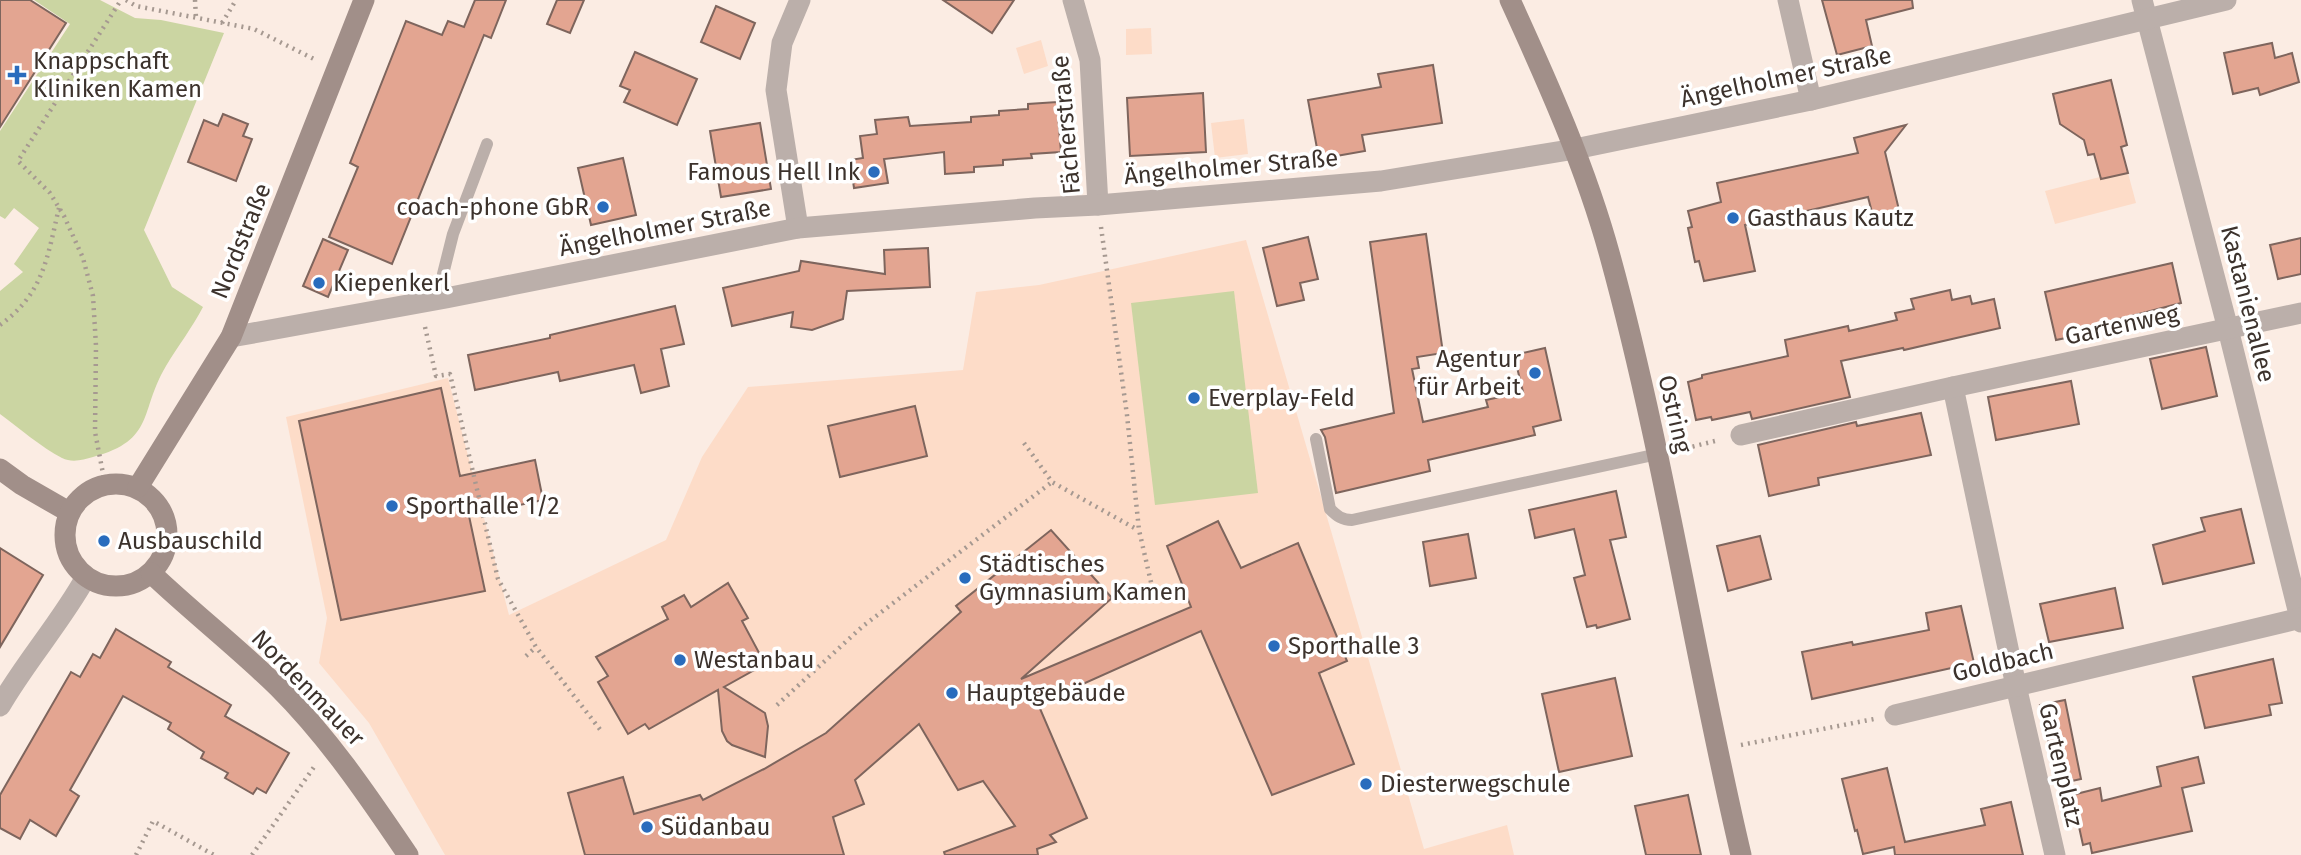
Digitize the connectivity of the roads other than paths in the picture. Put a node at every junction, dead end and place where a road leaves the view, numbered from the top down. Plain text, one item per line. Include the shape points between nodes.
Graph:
1 (363, 0) edge
2 (800, 0) edge
3 (1073, 0) edge
4 (1510, 0) edge
5 (1788, 0) edge
6 (2227, 0) edge
7 (2144, 10) edge
8 (1811, 100) junction
9 (487, 144) dead end
10 (1575, 149) junction
11 (1098, 205) junction
12 (798, 228) junction
13 (446, 298) junction
14 (2301, 313) edge
15 (2228, 330) junction
16 (231, 337) junction
17 (1953, 387) junction
18 (1741, 435) road end
19 (1316, 439) dead end
20 (1658, 454) junction
21 (0, 469) edge
22 (138, 487) junction
23 (69, 512) junction
24 (151, 573) junction
25 (86, 577) junction
26 (2301, 620) edge
27 (2017, 686) junction
28 (0, 706) edge
29 (1895, 715) road end
30 (408, 855) edge
31 (1741, 855) edge
32 (2055, 855) edge

1 - 16 street, Nordstraße
2 - 12 street via 782,43 776,90
3 - 11 street, Fächerstraße via 1090,60
4 - 10 street, Ostring
5 - 8 street
6 - 7 street, Ängelholmer Straße
7 - 8 street, Ängelholmer Straße
7 - 15 street, Kastanienallee
8 - 10 street, Ängelholmer Straße
9 - 13 lane via 453,233 443,274
10 - 11 street, Ängelholmer Straße via 1381,181
10 - 20 street, Ostring via 1610,255
11 - 12 street, Ängelholmer Straße
12 - 13 street, Ängelholmer Straße
13 - 16 street, Ängelholmer Straße
14 - 15 street, Gartenweg
15 - 17 street, Gartenweg
15 - 26 street, Kastanienallee
16 - 22 street, Nordstraße
17 - 18 street, Gartenweg
17 - 27 street
19 - 20 lane via 1330,509 1344,520
20 - 31 street, Ostring
21 - 23 street
22 - 23 street via 122,483 90,489
22 - 24 street via 152,497 168,527 162,560
23 - 25 street via 67,551
24 - 25 street via 119,586
24 - 30 street, Nordenmauer via 278,687 330,744
25 - 28 street
26 - 27 street, Goldbach
27 - 29 street, Goldbach
27 - 32 street, Gartenplatz

